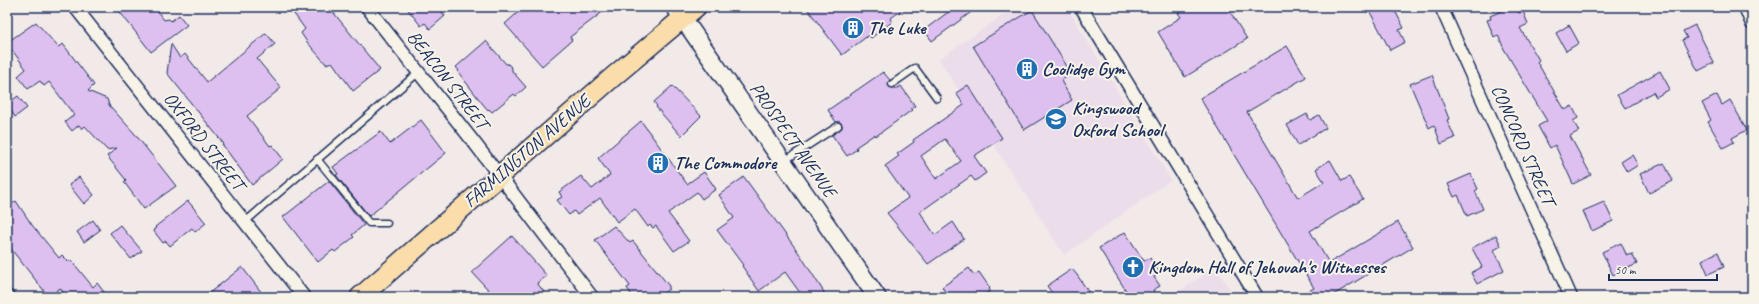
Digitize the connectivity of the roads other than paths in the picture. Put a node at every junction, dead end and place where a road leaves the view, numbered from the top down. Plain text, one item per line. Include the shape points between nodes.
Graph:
1 (75, 7) edge
2 (368, 7) edge
3 (1081, 7) edge
4 (1441, 7) edge
5 (1745, 7) edge
6 (685, 10) edge
7 (1752, 24) edge
8 (419, 72) junction
9 (892, 84) dead end
10 (937, 98) dead end
11 (838, 126) dead end
12 (317, 159) junction
13 (783, 162) junction
14 (499, 175) junction
15 (244, 222) junction
16 (387, 223) dead end
17 (304, 297) edge
18 (360, 297) edge
19 (592, 297) edge
20 (877, 297) edge
21 (1257, 297) edge
22 (1571, 297) edge

1 - 15 street, OXFORD STREET
2 - 8 street, BEACON STREET
3 - 21 street
4 - 22 street, CONCORD STREET
5 - 7 street
6 - 13 main road, PROSPECT AVENUE
6 - 14 main road, FARMINGTON AVENUE
8 - 12 lane
8 - 14 street, BEACON STREET
9 - 10 lane via 915,68
11 - 13 lane
12 - 15 lane
12 - 16 lane via 369,223
13 - 20 main road, PROSPECT AVENUE
14 - 18 main road, FARMINGTON AVENUE
14 - 19 street, BEACON STREET
15 - 17 street, OXFORD STREET

